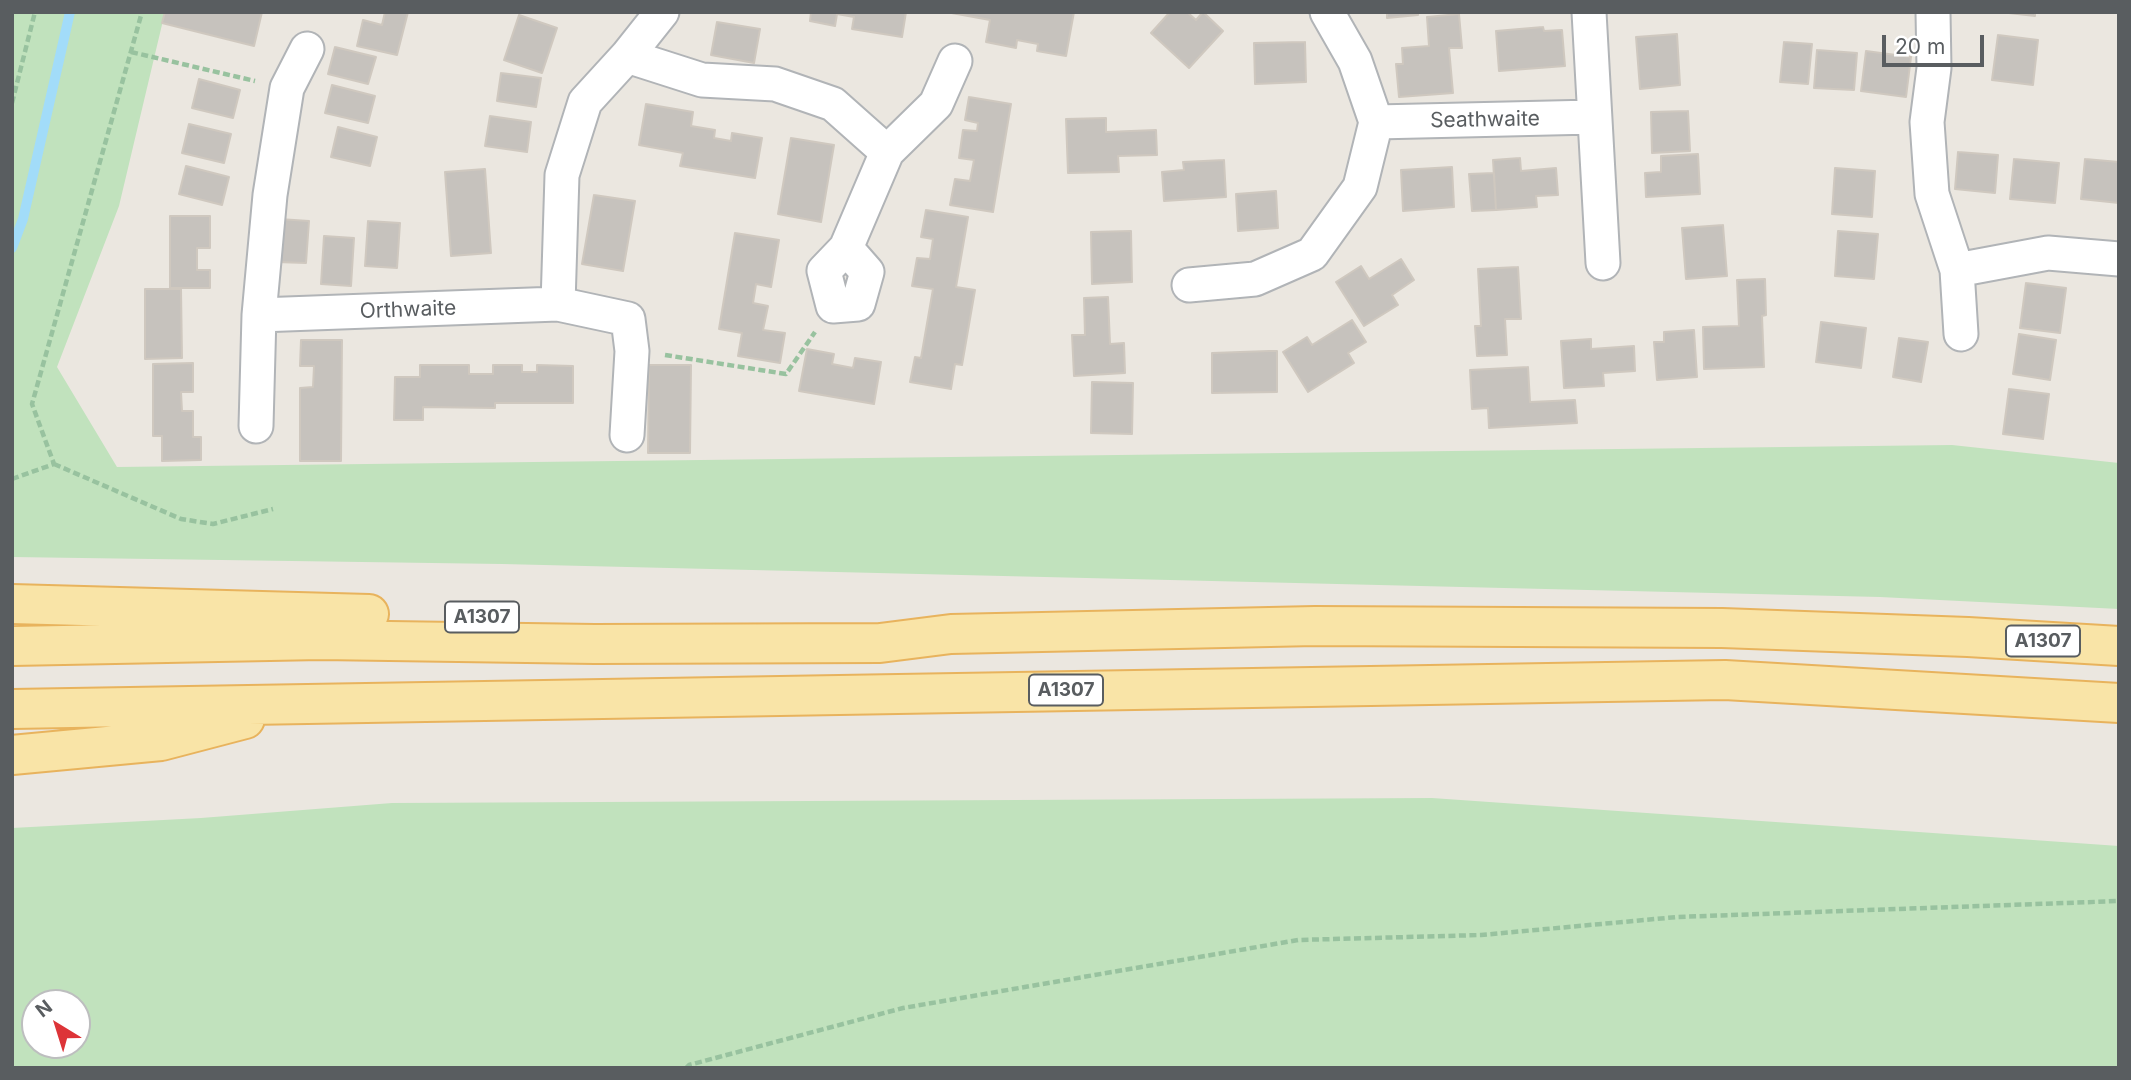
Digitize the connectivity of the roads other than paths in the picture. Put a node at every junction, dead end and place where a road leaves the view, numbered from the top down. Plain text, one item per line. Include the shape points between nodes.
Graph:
1 (662, 12) edge
2 (1327, 12) edge
3 (1588, 12) edge
4 (1933, 12) edge
5 (307, 50) dead end
6 (626, 56) junction
7 (955, 61) dead end
8 (1594, 117) junction
9 (1377, 122) junction
10 (887, 152) junction
11 (2119, 259) edge
12 (1603, 263) dead end
13 (1957, 270) junction
14 (1189, 285) dead end
15 (558, 304) junction
16 (834, 306) road end
17 (259, 315) junction
18 (1961, 334) dead end
19 (256, 426) dead end
20 (627, 435) dead end
21 (12, 604) edge
22 (951, 634) junction
23 (12, 646) edge
24 (2119, 646) edge
25 (2119, 703) edge
26 (305, 704) junction
27 (12, 709) edge
28 (12, 755) edge

1 - 6 street
2 - 9 street via 1355,61
3 - 8 street
4 - 13 street via 1934,68 1927,122 1932,194
5 - 17 street via 287,88 270,195
6 - 10 street via 702,80 775,84 833,104
6 - 15 street via 585,102 562,175
7 - 10 street via 936,104
8 - 9 street, Seathwaite
8 - 12 street
9 - 14 street via 1360,187 1312,254 1255,279
10 - 16 street via 846,248 824,271
11 - 13 street via 2048,253
13 - 18 street
15 - 17 street, Orthwaite
15 - 20 street, Orthwaite via 628,319 632,351
17 - 19 street
21 - 22 main road, A1307 via 878,625
22 - 23 main road, A1307 via 880,643 321,640
22 - 24 main road, A1307 via 1315,626 1722,628
25 - 26 main road, A1307 via 1724,680
26 - 27 main road, A1307
26 - 28 main road, A1307 via 161,741

